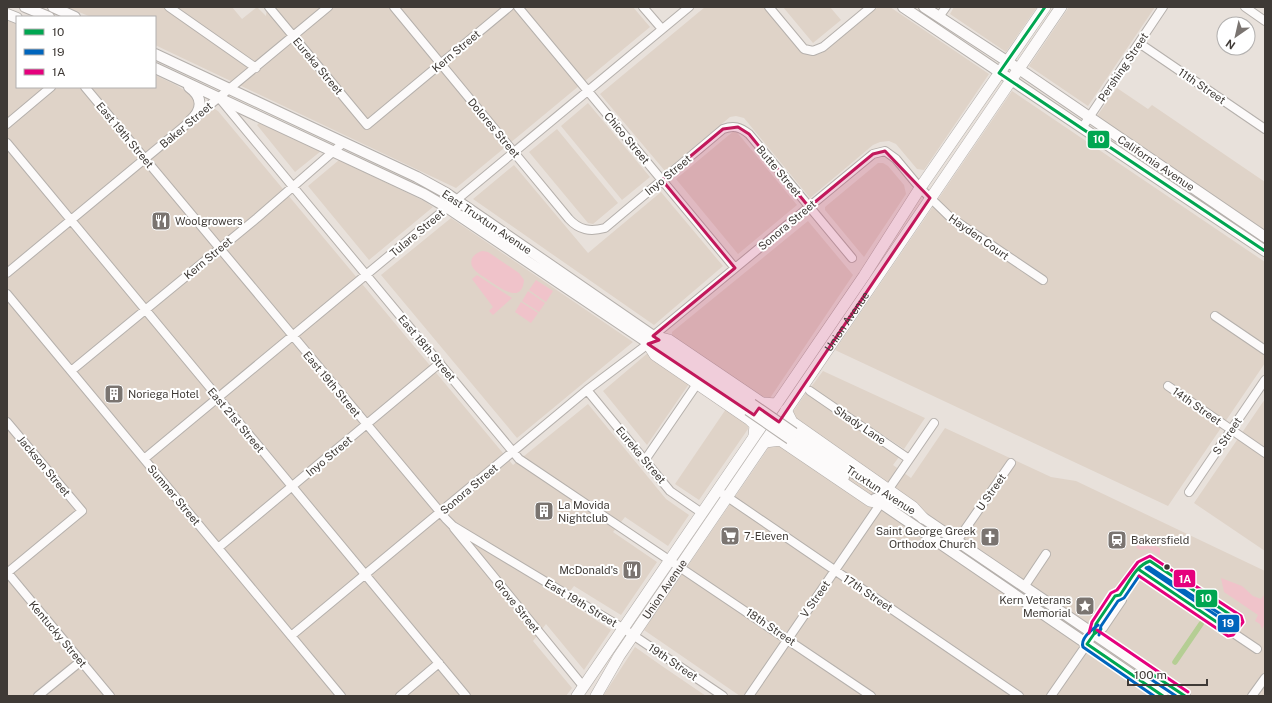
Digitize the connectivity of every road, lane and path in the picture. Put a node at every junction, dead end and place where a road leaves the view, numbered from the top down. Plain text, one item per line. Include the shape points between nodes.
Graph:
1 (25, 7) edge
2 (169, 7) edge
3 (269, 7) edge
4 (328, 7) edge
5 (394, 7) edge
6 (508, 7) edge
7 (518, 7) edge
8 (643, 7) edge
9 (689, 7) edge
10 (769, 7) edge
11 (871, 7) edge
12 (903, 7) edge
13 (924, 7) edge
14 (946, 7) edge
15 (1045, 7) edge
16 (1061, 7) edge
17 (1163, 7) edge
18 (1245, 7) edge
19 (50, 12) edge
20 (69, 16) edge
21 (939, 17) junction
22 (1265, 20) edge
23 (662, 30) junction
24 (293, 36) junction
25 (1139, 43) junction
26 (156, 54) edge
27 (1008, 62) junction
28 (440, 64) junction
29 (156, 68) edge
30 (256, 68) junction
31 (1019, 69) junction
32 (999, 73) junction
33 (174, 77) junction
34 (1011, 80) junction
35 (50, 88) edge
36 (86, 88) edge
37 (230, 89) junction
38 (588, 91) junction
39 (219, 98) junction
40 (1090, 117) junction
41 (190, 121) junction
42 (7, 124) edge
43 (366, 125) joint
44 (733, 126) joint
45 (1082, 128) junction
46 (1265, 129) edge
47 (7, 143) edge
48 (343, 143) junction
49 (333, 152) junction
50 (514, 152) junction
51 (145, 159) junction
52 (662, 180) junction
53 (294, 187) junction
54 (920, 188) junction
55 (1175, 190) junction
56 (930, 198) junction
57 (457, 200) junction
58 (1212, 201) junction
59 (809, 207) junction
60 (448, 208) junction
61 (71, 220) junction
62 (604, 228) joint
63 (1239, 233) junction
64 (1265, 237) edge
65 (1265, 242) edge
66 (219, 249) junction
67 (1265, 251) edge
68 (852, 258) dead end
69 (735, 268) junction
70 (551, 271) junction
71 (7, 274) edge
72 (366, 275) junction
73 (1043, 280) dead end
74 (7, 294) edge
75 (145, 310) junction
76 (1215, 316) dead end
77 (292, 336) junction
78 (650, 340) junction
79 (1265, 350) edge
80 (440, 363) junction
81 (71, 370) junction
82 (1265, 380) edge
83 (697, 384) junction
84 (1168, 386) dead end
85 (587, 390) junction
86 (810, 391) dead end
87 (218, 398) junction
88 (776, 404) junction
89 (753, 409) junction
90 (786, 410) junction
91 (7, 422) edge
92 (934, 423) dead end
93 (366, 425) junction
94 (1231, 429) junction
95 (789, 433) junction
96 (754, 436) junction
97 (765, 442) junction
98 (513, 452) junction
99 (1265, 453) edge
100 (144, 459) junction
101 (910, 459) junction
102 (645, 460) junction
103 (1010, 463) dead end
104 (292, 486) junction
105 (717, 490) junction
106 (1189, 492) dead end
107 (885, 495) junction
108 (728, 497) junction
109 (440, 513) junction
110 (702, 513) junction
111 (923, 518) junction
112 (453, 526) junction
113 (957, 541) junction
114 (218, 548) junction
115 (1046, 554) dead end
116 (670, 559) junction
117 (681, 566) junction
118 (835, 570) junction
119 (7, 573) edge
120 (365, 575) junction
121 (1024, 587) junction
122 (624, 628) junction
123 (1094, 634) junction
124 (634, 635) junction
125 (291, 636) junction
126 (788, 639) junction
127 (1087, 644) junction
128 (1257, 649) dead end
129 (81, 661) junction
130 (439, 663) junction
131 (1265, 678) edge
132 (583, 686) junction
133 (38, 696) edge
134 (110, 696) edge
135 (341, 696) edge
136 (400, 696) edge
137 (466, 696) edge
138 (577, 696) edge
139 (596, 696) edge
140 (723, 696) edge
141 (749, 696) edge
142 (872, 696) edge
143 (1019, 696) edge
144 (1051, 696) edge
145 (1163, 696) edge
146 (1186, 696) edge
147 (1252, 696) edge

1 - 19 main road
2 - 30 street
3 - 24 street, Eureka Street
4 - 24 street, Baker Street
5 - 28 street, Dolores Street
6 - 28 street, Kern Street
7 - 38 street, Chico Street
8 - 23 street
9 - 23 street, Tulare Street
10 - 11 street via 804,48 814,51
12 - 32 main road, California Avenue
13 - 21 main road, California Avenue
14 - 21 street
15 - 27 highway, Union Avenue
16 - 31 highway, Union Avenue
17 - 25 street, Pershing Street
18 - 22 street
19 - 20 main road
21 - 27 main road, California Avenue
23 - 38 street, Tulare Street
24 - 30 street, Baker Street
24 - 43 street, Eureka Street
25 - 40 street, Pershing Street
25 - 46 street, 11th Street
26 - 37 main road, East Truxtun Avenue
27 - 31 main road, California Avenue
27 - 32 highway, Union Avenue
28 - 43 street, Kern Street
28 - 50 street, Dolores Street
29 - 33 main road, East Truxtun Avenue
30 - 37 street, Baker Street
31 - 34 highway, Union Avenue
31 - 40 main road, California Avenue
32 - 34 main road, California Avenue
32 - 54 highway, Union Avenue
33 - 39 main road, East Truxtun Avenue
33 - 41 main road via 194,91 200,99 199,110
34 - 45 main road, California Avenue
34 - 56 highway, Union Avenue
35 - 42 street
36 - 51 street, East 19th Street
37 - 39 street, Baker Street
37 - 48 main road, East Truxtun Avenue
38 - 50 street, Tulare Street
38 - 52 street, Chico Street
39 - 41 street, Baker Street
39 - 49 main road, East Truxtun Avenue
39 - 53 street, East 18th Street
40 - 45 street, Pershing Street
40 - 58 main road, California Avenue
41 - 51 street, Baker Street
44 - 52 street, Inyo Street via 723,129
44 - 59 street, Butte Street via 749,134
45 - 55 main road, California Avenue
47 - 61 street, East 21st Street
48 - 49 street, Kern Street
48 - 57 main road, East Truxtun Avenue via 416,177
49 - 53 street, Kern Street
49 - 60 main road, East Truxtun Avenue via 424,194
50 - 57 street, Tulare Street
50 - 62 street, Dolores Street via 573,223 588,230
51 - 61 street, Baker Street
51 - 66 street, East 19th Street
52 - 62 street, Inyo Street
52 - 69 street, Chico Street
53 - 66 street, Kern Street
53 - 72 street, East 18th Street
54 - 56 street, Hayden Court
54 - 59 street, Sonora Street via 896,159 885,151 873,154
54 - 88 highway, Union Avenue via 864,276
55 - 58 main road via 1180,187 1202,200
55 - 63 main road, California Avenue
56 - 73 street, Hayden Court via 951,218
56 - 90 highway, Union Avenue
57 - 60 street, Tulare Street
57 - 70 main road, East Truxtun Avenue
58 - 64 main road, California Avenue
59 - 68 street, Butte Street
59 - 69 street, Sonora Street
60 - 70 main road, East Truxtun Avenue
60 - 72 street, Tulare Street
61 - 71 street, Baker Street
61 - 75 street, East 21st Street
63 - 65 main road
63 - 67 main road, California Avenue
66 - 75 street, Kern Street
66 - 77 street, East 19th Street
69 - 78 street, Sonora Street
70 - 78 main road, East Truxtun Avenue
70 - 78 main road, East Truxtun Avenue via 614,320
72 - 77 street, Tulare Street
72 - 80 street, East 18th Street
74 - 81 street, Sumner Street
75 - 81 street, Kern Street
75 - 87 street, East 21st Street
76 - 79 street
77 - 87 street, Tulare Street
77 - 93 street, East 19th Street
78 - 83 highway via 655,355
78 - 85 street, Sonora Street
78 - 89 main road, East Truxtun Avenue
78 - 89 main road, East Truxtun Avenue via 683,357
78 - 89 highway via 669,340
80 - 93 street, Inyo Street
80 - 98 street, East 18th Street
81 - 100 street, Sumner Street
82 - 94 street, S Street
83 - 89 highway
83 - 102 street
84 - 94 street, 14th Street
85 - 98 street, Sonora Street
85 - 102 street, Eureka Street
86 - 101 street, Shady Lane
87 - 100 street, Tulare Street
87 - 104 street, East 21st Street
88 - 89 highway
88 - 96 highway, Union Avenue
89 - 95 main road, East Truxtun Avenue, bridge
89 - 96 highway
90 - 95 highway
90 - 97 highway, Union Avenue
91 - 119 street, Jackson Street via 82,511
92 - 101 street, V Street
93 - 104 street, Inyo Street
93 - 109 street, East 19th Street
94 - 99 street, 14th Street
94 - 106 street, S Street
95 - 97 highway
95 - 107 highway
95 - 107 highway via 870,501
96 - 105 highway, Union Avenue
97 - 108 highway, Union Avenue
98 - 109 street, Sonora Street
98 - 116 street, East 18th Street via 519,459
100 - 114 street, Sumner Street
101 - 107 street, V Street
102 - 110 street, Eureka Street via 670,490
103 - 113 street, U Street
104 - 114 street, Inyo Street
104 - 120 street, East 21st Street
105 - 108 street, 17th Street
105 - 110 highway, Union Avenue
107 - 111 highway via 914,507
107 - 111 main road, Truxtun Avenue via 891,503 909,514
107 - 118 street, V Street
107 - 127 main road, Truxtun Avenue
108 - 117 highway, Union Avenue
108 - 118 street, 17th Street
109 - 112 street, East 19th Street
109 - 120 street, Sonora Street
110 - 116 highway, Union Avenue
111 - 113 main road, Truxtun Avenue
112 - 122 street, East 19th Street
112 - 132 street, Grove Street
113 - 121 main road, Truxtun Avenue
114 - 125 street, Sumner Street
115 - 121 street
116 - 117 street, 18th Street
116 - 122 highway, Union Avenue
117 - 124 highway, Union Avenue
117 - 126 street, 18th Street
118 - 126 street, V Street
118 - 143 street, 17th Street
119 - 129 street, Kentucky Street
120 - 125 street, Sonora Street
120 - 130 street, East 21st Street
121 - 123 main road, Truxtun Avenue
122 - 124 street, 19th Street
122 - 132 highway, Union Avenue
123 - 127 street
123 - 128 street via 1103,628 1122,600 1120,595 1138,570
123 - 146 main road, Truxtun Avenue
124 - 139 highway, Union Avenue
124 - 140 street, 19th Street
125 - 135 street, Sumner Street
126 - 141 street, V Street
126 - 142 street, 18th Street
127 - 144 street
127 - 145 main road, Truxtun Avenue
129 - 133 street
129 - 134 street, Kentucky Street
130 - 136 street
130 - 137 street, East 21st Street
131 - 147 street
132 - 138 highway, Union Avenue

